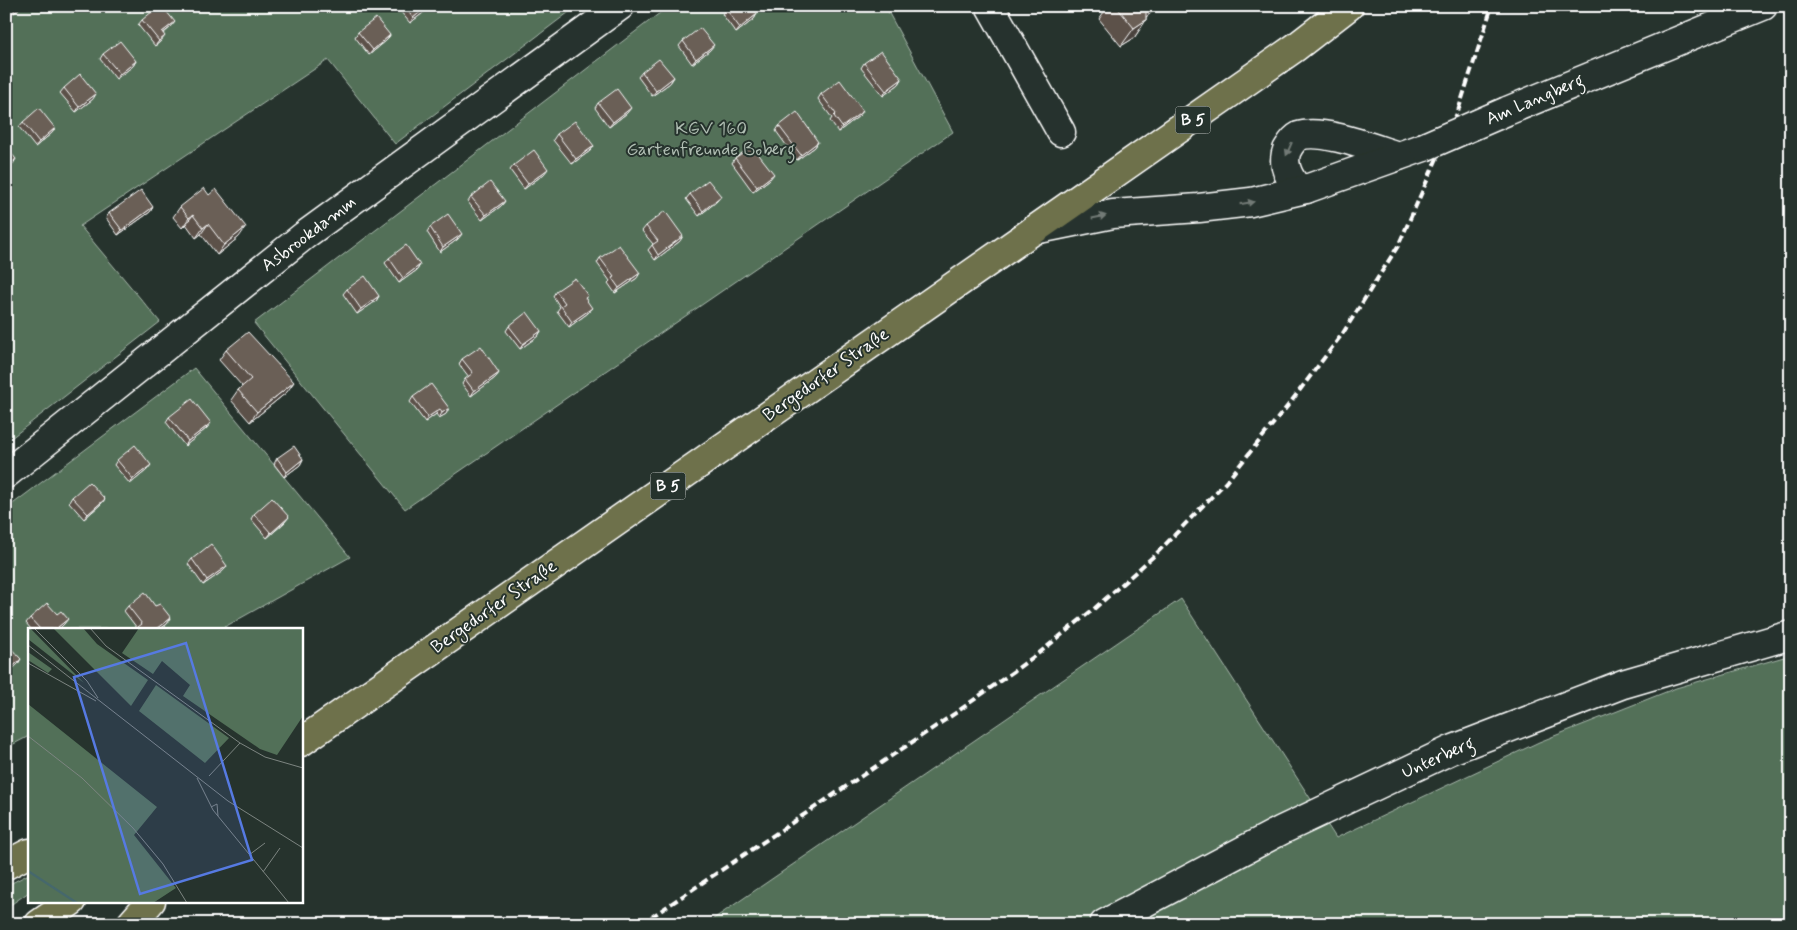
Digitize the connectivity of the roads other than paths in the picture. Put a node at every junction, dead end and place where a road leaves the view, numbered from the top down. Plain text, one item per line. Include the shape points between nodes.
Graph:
1 (620, 6) edge
2 (990, 6) edge
3 (1350, 6) edge
4 (1756, 8) edge
5 (1061, 132) dead end
6 (1398, 156) junction
7 (1306, 189) junction
8 (1034, 230) junction
9 (6, 474) edge
10 (1791, 635) edge
11 (302, 741) edge
12 (28, 854) edge
13 (6, 865) edge
14 (71, 902) edge
15 (150, 902) edge
16 (39, 924) edge
17 (131, 924) edge
18 (1104, 924) edge

1 - 9 street, Asbrookdamm via 305,236
2 - 5 street
3 - 8 main road, Bergedorfer Straße / B 5
4 - 6 street, Am Langberg, bridge
6 - 7 street, Am Langberg
6 -> 7 street via 1347,140 1313,134 1298,136 1290,143 1285,155 1286,168 1296,186
8 -> 7 street, Am Langberg via 1113,214 1252,202
8 - 11 main road, Bergedorfer Straße / B 5
10 - 18 street, Unterberg via 1623,684 1451,750 1282,830
12 - 13 main road
14 - 16 main road
15 - 17 main road

